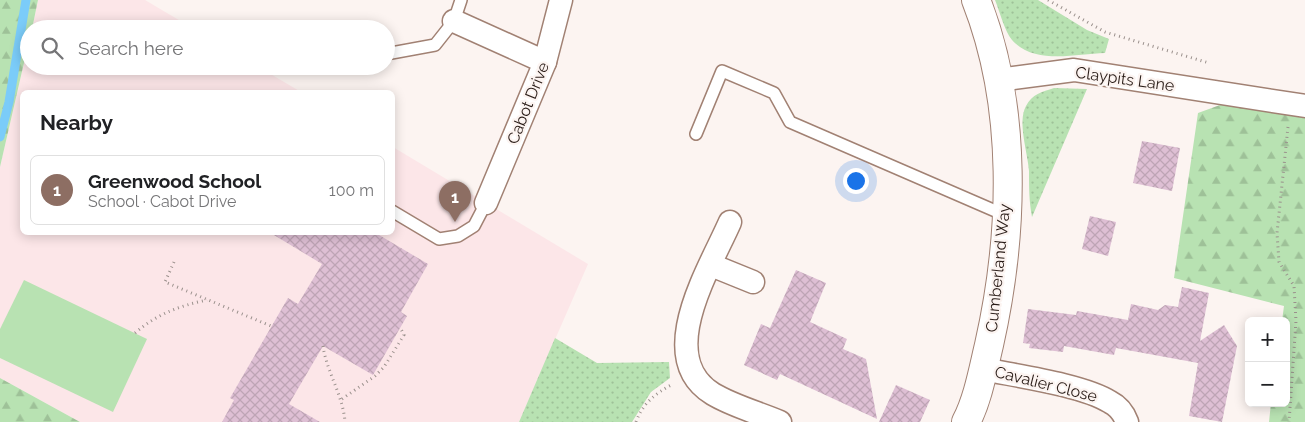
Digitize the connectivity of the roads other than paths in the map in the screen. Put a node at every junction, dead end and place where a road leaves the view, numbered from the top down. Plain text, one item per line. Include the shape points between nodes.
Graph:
1 (461, 0) edge
2 (561, 0) edge
3 (976, 0) edge
4 (454, 21) junction
5 (395, 52) edge
6 (545, 62) junction
7 (998, 80) junction
8 (1298, 105) edge
9 (696, 134) dead end
10 (486, 203) joint
11 (395, 213) edge
12 (1006, 216) junction
13 (730, 222) dead end
14 (711, 265) junction
15 (753, 282) dead end
16 (983, 369) junction
17 (780, 422) edge
18 (966, 422) edge
19 (1127, 422) edge

1 - 4 lane
2 - 6 street, Cabot Drive
3 - 7 street via 989,33
4 - 5 lane via 435,45
4 - 6 street
6 - 10 street, Cabot Drive
7 - 8 street, Claypits Lane via 1074,70
7 - 12 street, Cumberland Way via 1005,124
9 - 12 lane via 722,71 774,93 790,122
10 - 11 lane via 474,226 458,236 439,239
12 - 16 street, Cumberland Way via 995,319
13 - 14 street
14 - 15 street
14 - 17 street via 690,314 685,337 687,360 693,374 713,394
16 - 18 street, Cumberland Way
16 - 19 street, Cavalier Close via 1094,393 1112,402

